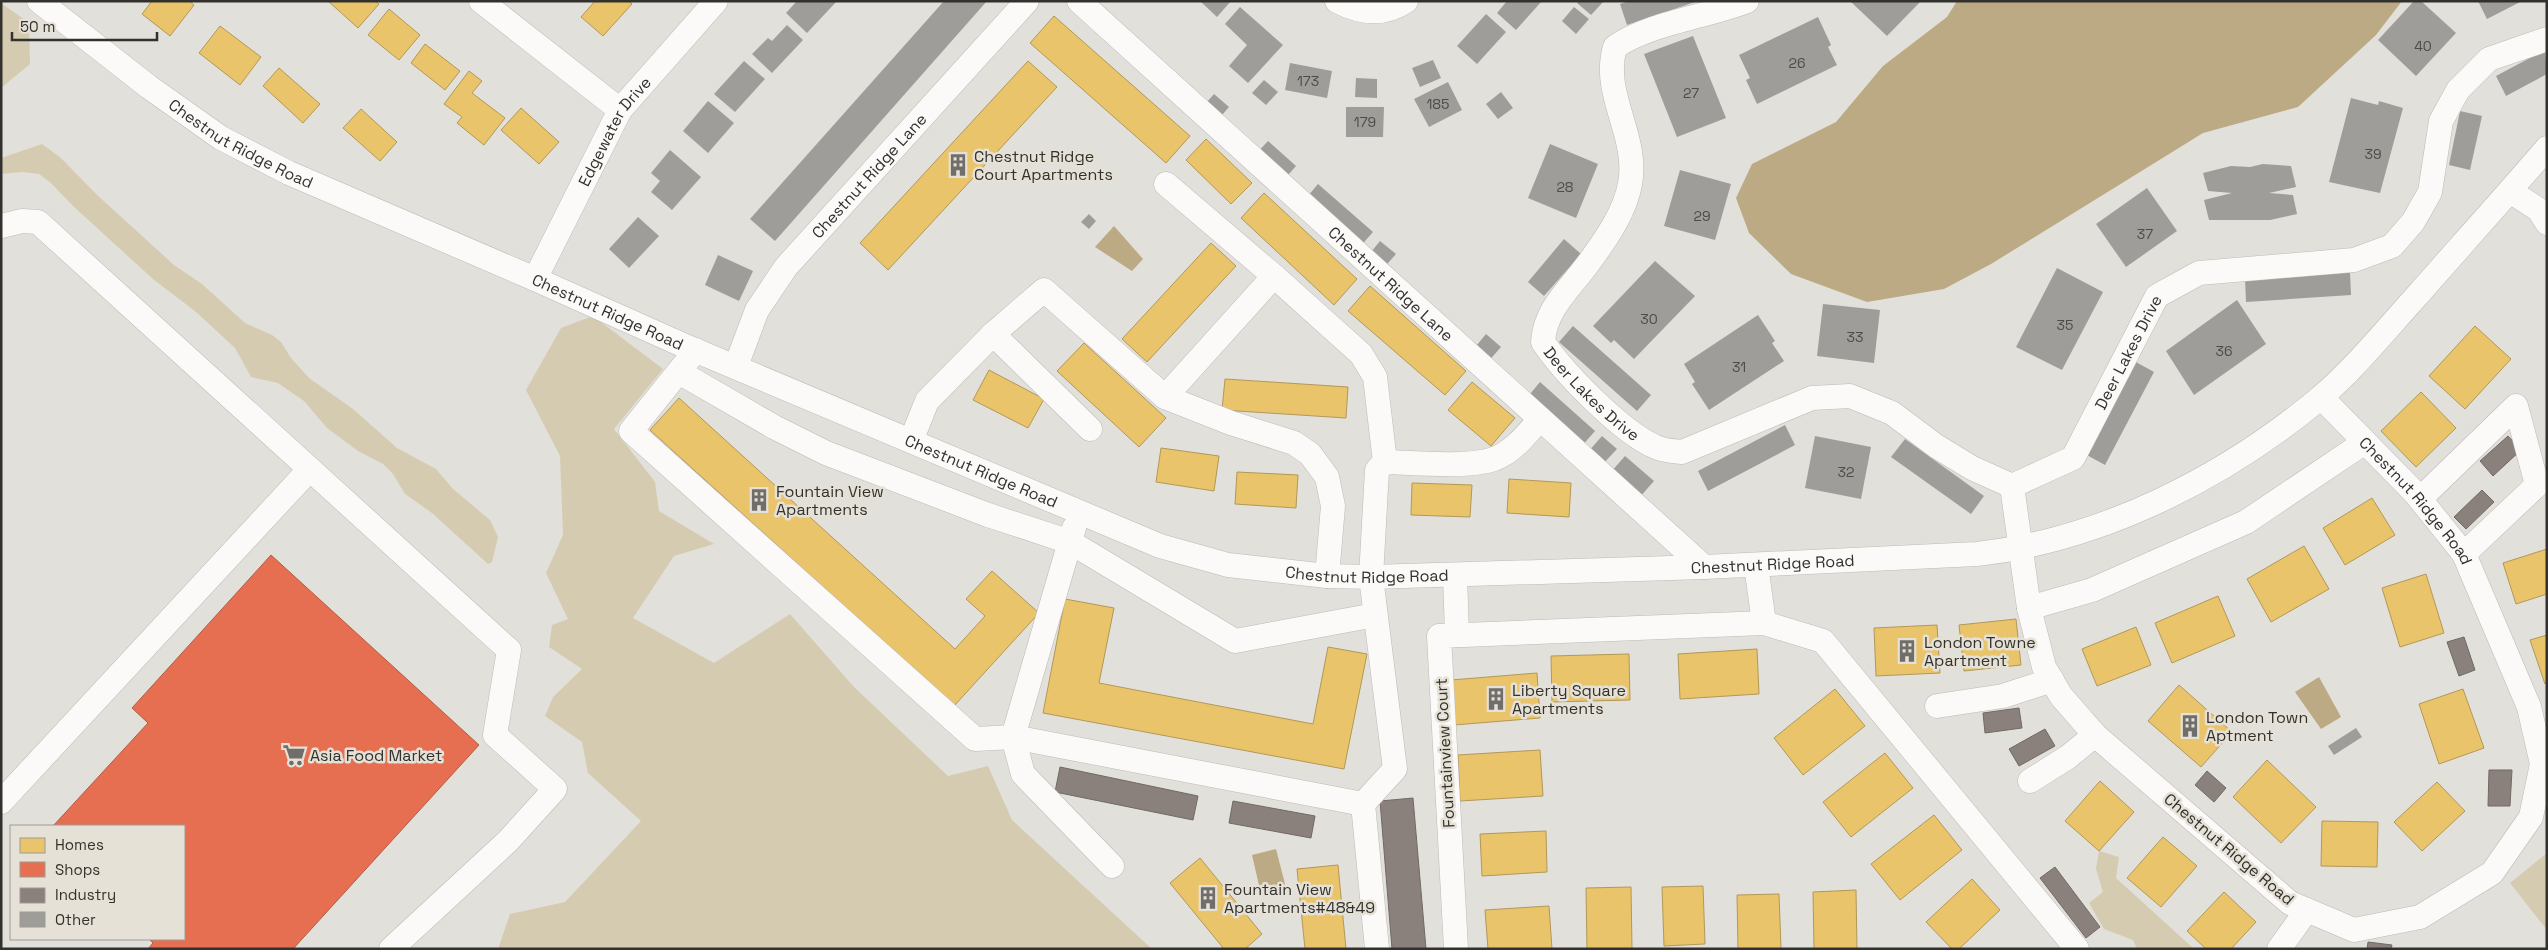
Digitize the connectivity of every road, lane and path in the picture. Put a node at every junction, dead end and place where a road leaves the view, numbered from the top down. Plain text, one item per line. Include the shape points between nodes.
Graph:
1 (39, 1) edge
2 (481, 1) edge
3 (716, 1) edge
4 (1027, 1) edge
5 (1079, 1) edge
6 (1337, 1) edge
7 (1406, 1) edge
8 (1747, 1) edge
9 (2547, 39) edge
10 (620, 110) junction
11 (2547, 148) edge
12 (1166, 184) dead end
13 (2510, 191) junction
14 (2547, 223) edge
15 (1, 226) edge
16 (1274, 276) junction
17 (535, 279) junction
18 (993, 334) junction
19 (696, 350) junction
20 (736, 366) junction
21 (679, 372) junction
22 (1165, 397) junction
23 (2321, 397) junction
24 (1540, 419) junction
25 (1090, 430) dead end
26 (911, 441) junction
27 (2365, 442) junction
28 (1385, 462) junction
29 (310, 470) junction
30 (2012, 486) junction
31 (2420, 499) junction
32 (1078, 512) junction
33 (1070, 542) junction
34 (2019, 549) junction
35 (2464, 554) junction
36 (1756, 565) junction
37 (1704, 568) junction
38 (1455, 575) junction
39 (1327, 576) junction
40 (1371, 577) junction
41 (2029, 608) junction
42 (1376, 614) junction
43 (1764, 623) junction
44 (1457, 635) junction
45 (2052, 680) junction
46 (1937, 706) dead end
47 (2095, 735) junction
48 (1013, 737) junction
49 (2030, 781) dead end
50 (2541, 800) edge
51 (1, 802) edge
52 (1363, 804) junction
53 (1112, 866) dead end
54 (2307, 910) junction
55 (391, 949) edge
56 (1377, 949) edge
57 (1456, 949) edge
58 (2077, 949) edge
59 (2279, 949) edge

1 - 17 street, Chestnut Ridge Road via 148,87 220,138 289,173
2 - 10 street
3 - 10 street, Edgewater Drive
4 - 20 street, Chestnut Ridge Lane via 786,267 757,310
5 - 24 street, Chestnut Ridge Lane
6 - 7 street via 1365,12 1383,11
8 - 30 street, Deer Lakes Drive via 1629,37 1615,47 1610,72 1633,160 1630,186 1622,210 1591,261 1554,307 1544,325 1543,342 1570,377 1620,422 1654,446 1667,451 1682,452 1812,398 1850,396 1892,412 1936,446 1972,468
9 - 30 street, Deer Lakes Drive via 2490,59 2458,90 2441,121 2430,192 2413,222 2392,246 2354,260 2199,273 2156,296 2073,458
10 - 17 street, Edgewater Drive
11 - 13 street, Chestnut Ridge Road
12 - 16 street
13 - 14 street via 2539,210
13 - 23 street, Chestnut Ridge Road via 2356,364
15 - 29 street via 22,221 38,222
16 - 22 street
16 - 28 street via 1369,364 1375,377
17 - 19 street, Chestnut Ridge Road
18 - 22 street via 1044,290
18 - 25 street
18 - 26 street via 927,401
19 - 20 street, Chestnut Ridge Road
19 - 21 street
20 - 26 street, Chestnut Ridge Road
21 - 33 street via 826,453 988,516
21 - 48 street via 631,431 975,739
22 - 39 street via 1294,443 1319,464 1327,477 1333,506
23 - 27 street, Chestnut Ridge Road
23 - 34 street, Chestnut Ridge Road via 2273,434 2190,485 2100,525
24 - 28 street via 1510,451 1494,459 1472,463
24 - 37 street, Chestnut Ridge Lane
26 - 32 street, Chestnut Ridge Road
27 - 31 street, Chestnut Ridge Road
27 - 41 street via 2246,522 2092,590
28 - 40 street via 1378,470 1375,484
29 - 51 street
29 - 55 street via 509,650 495,735 555,789 508,841
30 - 34 street
31 - 35 street, Chestnut Ridge Road
31 - 35 street via 2516,406 2537,486
32 - 33 street
32 - 39 street, Chestnut Ridge Road via 1160,546 1228,565
33 - 42 street via 1235,641
33 - 48 street
34 - 36 street, Chestnut Ridge Road
34 - 41 street, Chestnut Ridge Road
35 - 50 street, Chestnut Ridge Road via 2529,707 2542,764
36 - 37 street, Chestnut Ridge Road
36 - 43 street
37 - 38 street, Chestnut Ridge Road
38 - 40 street, Chestnut Ridge Road
38 - 44 street
39 - 40 street, Chestnut Ridge Road
40 - 42 street
41 - 45 street, Chestnut Ridge Road via 2044,667
42 - 52 street via 1395,769
43 - 44 street
43 - 58 street via 1823,641
44 - 57 street, Fountainview Court via 1439,636
45 - 46 street via 2003,696
45 - 47 street, Chestnut Ridge Road via 2061,696
47 - 49 street
47 - 54 street, Chestnut Ridge Road via 2285,899
48 - 52 street
48 - 53 street via 1022,774
50 - 54 street, Chestnut Ridge Road via 2492,873 2420,917 2354,930
52 - 56 street
54 - 59 street

